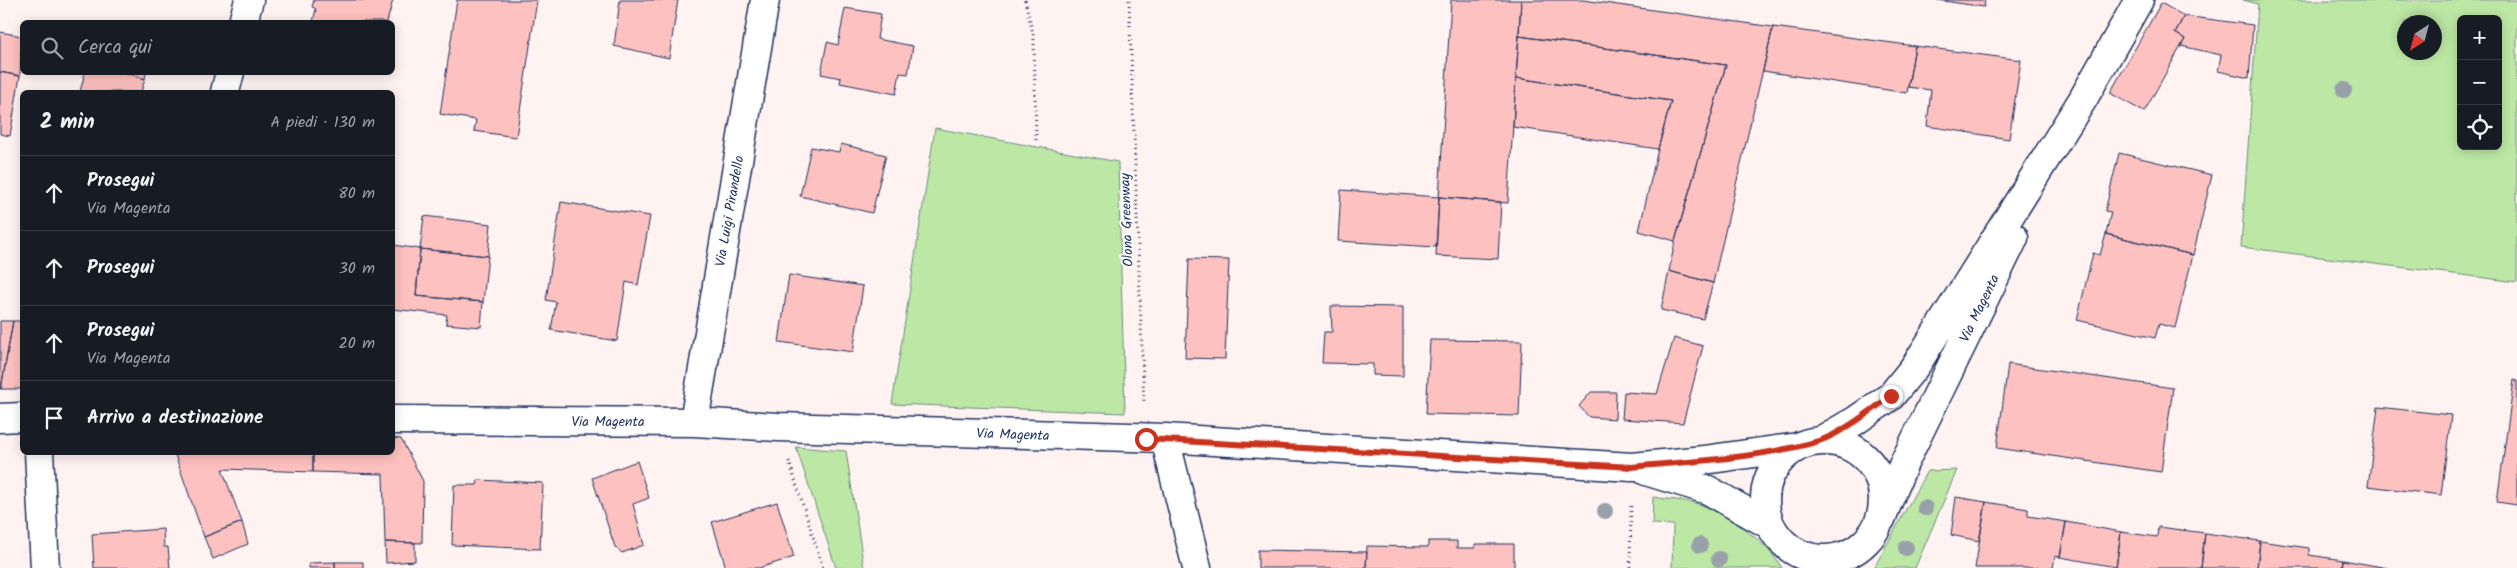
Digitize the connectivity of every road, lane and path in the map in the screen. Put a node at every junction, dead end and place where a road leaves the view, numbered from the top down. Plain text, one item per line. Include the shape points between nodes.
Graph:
1 (249, 0) edge
2 (765, 0) edge
3 (1025, 0) edge
4 (1129, 0) edge
5 (2139, 0) edge
6 (244, 20) edge
7 (229, 75) edge
8 (226, 90) edge
9 (2082, 99) junction
10 (1036, 142) dead end
11 (20, 417) edge
12 (0, 418) edge
13 (395, 420) edge
14 (694, 422) junction
15 (778, 427) junction
16 (1155, 439) junction
17 (1809, 444) junction
18 (39, 455) edge
19 (1632, 467) junction
20 (1875, 529) junction
21 (1778, 535) junction
22 (1630, 567) edge
23 (44, 568) edge
24 (823, 568) edge
25 (1197, 568) edge
26 (1806, 568) edge
27 (1852, 568) edge

1 - 6 street
2 - 14 street, Via Luigi Pirandello
3 - 10 path via 1034,38
4 - 16 path, Olona Greenway
5 - 9 street, Via Magenta
7 - 8 street
9 - 17 street, Via Magenta via 1916,365 1891,396 1855,421
9 - 20 street, Via Magenta via 1904,462
11 - 12 street
13 - 14 street, Via Magenta
14 - 15 street, Via Magenta
15 - 16 street, Via Magenta
15 - 24 path
16 - 19 street, Via Magenta
16 - 25 street
17 - 19 street
17 - 20 street via 1839,442 1857,450 1871,463 1880,480 1884,500
17 - 21 street, Via Magenta via 1783,457 1772,471 1765,507
18 - 23 street
19 - 21 street via 1708,490
19 - 22 path
20 - 21 street via 1855,551 1838,558 1819,559 1801,554
20 - 27 street, Via Magenta
21 - 26 street

